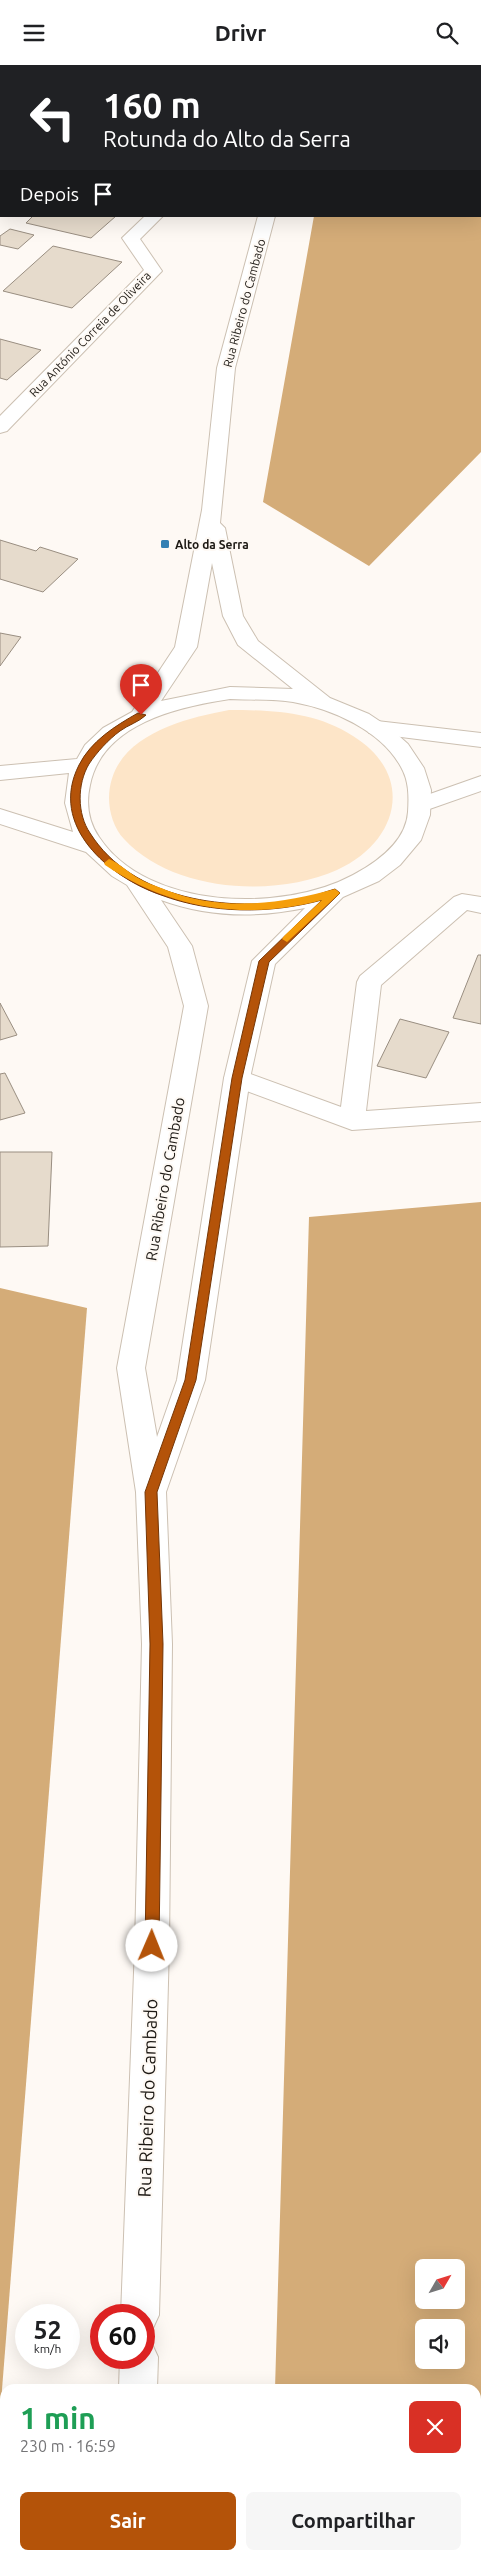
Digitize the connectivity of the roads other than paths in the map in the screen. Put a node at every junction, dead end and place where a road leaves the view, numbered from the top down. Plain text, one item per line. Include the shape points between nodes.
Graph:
1 (154, 217) edge
2 (267, 217) edge
3 (0, 427) edge
4 (212, 510) junction
5 (325, 704) junction
6 (141, 715) junction
7 (377, 728) junction
8 (481, 739) edge
9 (84, 765) junction
10 (0, 773) edge
11 (481, 783) edge
12 (421, 805) junction
13 (0, 816) edge
14 (94, 847) junction
15 (136, 881) junction
16 (335, 893) junction
17 (481, 905) edge
18 (237, 1078) junction
19 (481, 1112) edge
20 (352, 1121) junction
21 (151, 1492) junction
22 (140, 2304) edge
23 (139, 2369) edge
24 (138, 2384) edge

1 - 3 main road, Rua António Correia de Oliveira via 131,238 153,271
2 - 4 main road, Rua Ribeiro do Cambado via 226,368
4 - 5 main road, Rua Ribeiro do Cambado via 233,616 249,645
4 - 6 main road, Rua Ribeiro do Cambado via 186,647
5 - 6 main road via 295,696 230,693 168,704
5 - 7 main road via 353,714
6 - 9 main road via 117,729 98,746
7 - 8 main road
7 - 12 main road via 411,763 419,783
9 - 10 main road
9 - 14 main road via 76,786 76,807 81,827
11 - 12 main road
12 - 16 main road via 417,826 405,846 388,864 364,880
13 - 14 main road
14 - 15 main road via 112,865
15 - 16 main road via 189,900 232,907 303,902
15 - 21 main road, Rua Ribeiro do Cambado via 180,946 196,1005 131,1368
16 - 18 main road, Rua Ribeiro do Cambado via 264,961
17 - 20 main road via 462,902 369,982
18 - 20 main road
18 - 21 main road, Rua Ribeiro do Cambado via 191,1380
19 - 20 main road
21 - 22 main road, Rua Ribeiro do Cambado via 157,1644 152,1946
23 - 24 main road

